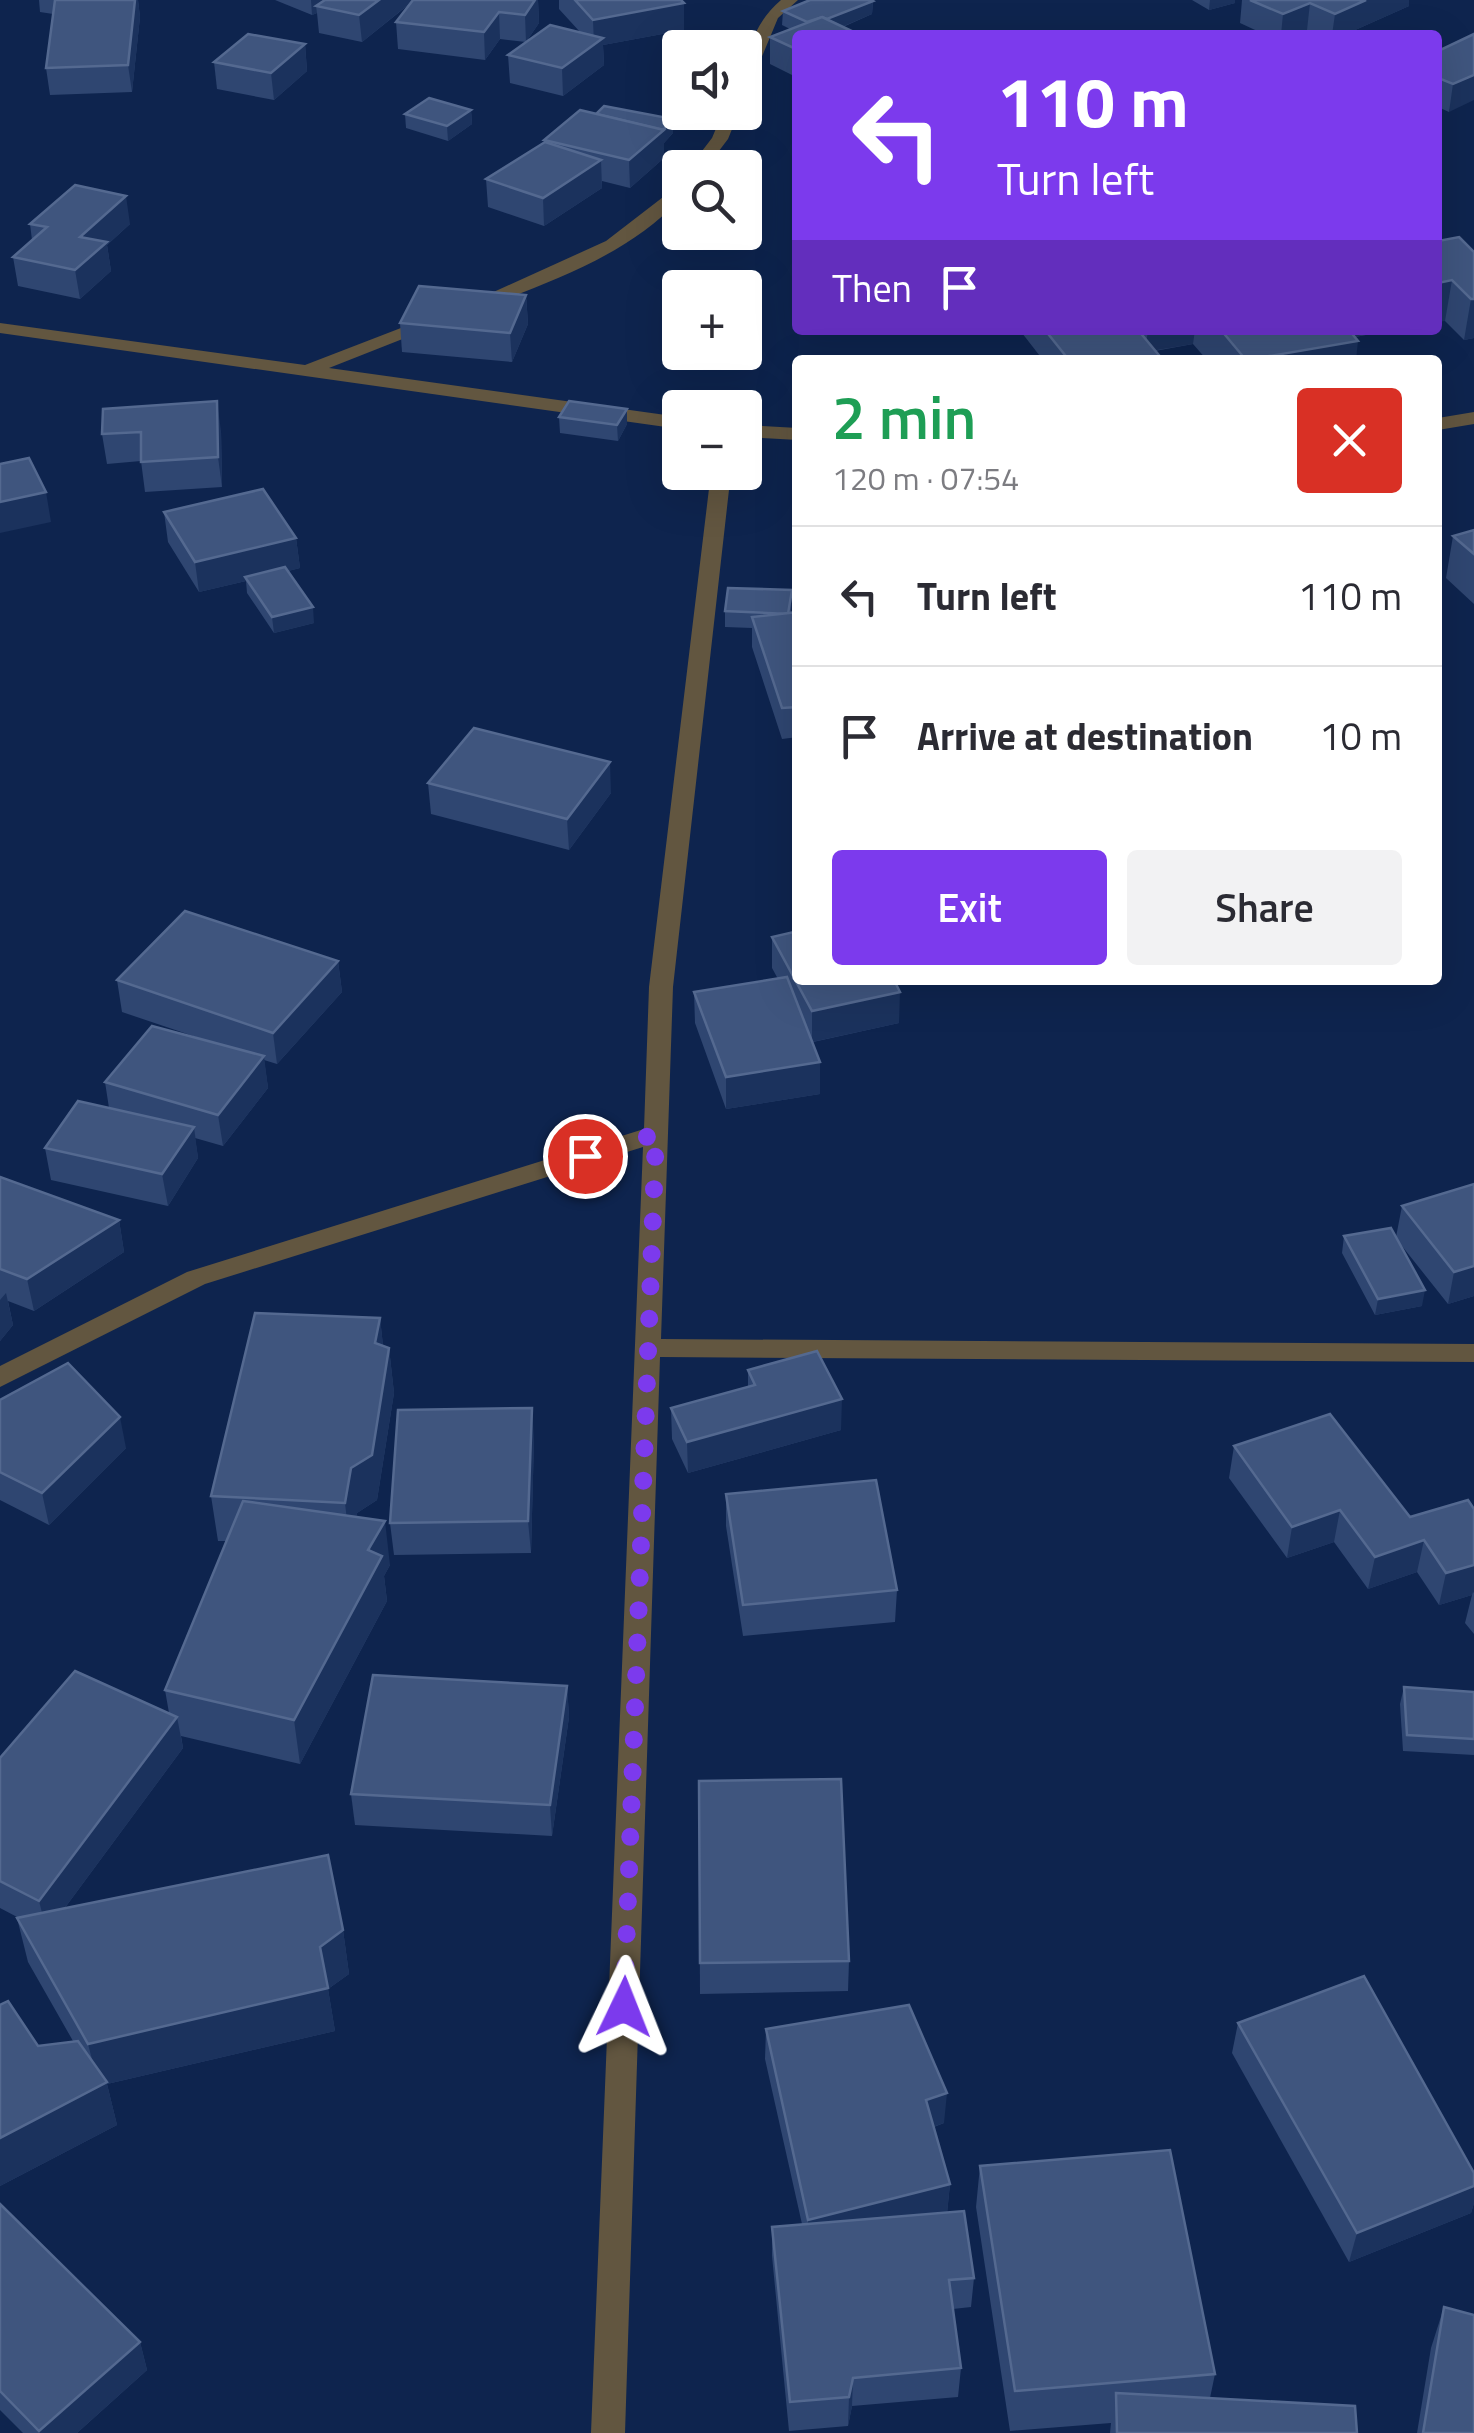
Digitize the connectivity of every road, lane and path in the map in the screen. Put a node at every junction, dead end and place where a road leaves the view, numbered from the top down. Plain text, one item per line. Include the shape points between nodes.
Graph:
1 (790, 0) edge
2 (762, 37) edge
3 (662, 212) edge
4 (0, 328) edge
5 (307, 370) junction
6 (1474, 418) edge
7 (662, 421) edge
8 (1442, 423) edge
9 (762, 432) edge
10 (792, 434) edge
11 (719, 490) edge
12 (656, 1134) junction
13 (648, 1348) junction
14 (1474, 1354) edge
15 (0, 1377) edge
16 (608, 2433) edge

1 - 2 street via 771,16
3 - 5 street via 565,268
4 - 5 street
5 - 7 street
6 - 8 street
9 - 10 street
11 - 12 street via 661,986
12 - 13 street
12 - 15 street via 196,1278
13 - 14 street
13 - 16 street

